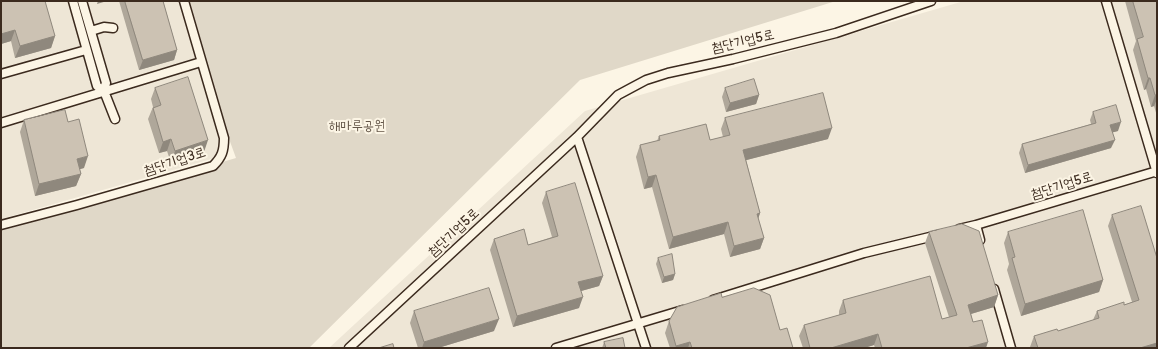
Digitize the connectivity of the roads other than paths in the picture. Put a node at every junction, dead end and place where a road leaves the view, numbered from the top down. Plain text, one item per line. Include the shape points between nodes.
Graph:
1 (73, 1) edge
2 (82, 1) edge
3 (184, 1) edge
4 (931, 1) edge
5 (1106, 1) edge
6 (113, 28) dead end
7 (91, 31) junction
8 (86, 50) junction
9 (201, 62) junction
10 (1, 74) edge
11 (103, 91) junction
12 (115, 119) dead end
13 (1, 123) edge
14 (577, 137) junction
15 (1157, 172) edge
16 (1, 225) edge
17 (976, 225) junction
18 (982, 248) edge
19 (991, 279) edge
20 (706, 302) edge
21 (691, 307) edge
22 (638, 325) junction
23 (349, 348) edge
24 (556, 348) edge
25 (646, 348) edge
26 (1010, 348) edge

1 - 8 street
2 - 7 street
3 - 9 street, 첨단기업3로
4 - 14 street, 첨단기업5로 via 836,33 733,59 668,72 646,80 618,95
5 - 15 street
6 - 7 street
7 - 11 street via 106,83
8 - 10 street
8 - 11 street via 97,86
9 - 11 street
9 - 16 street, 첨단기업3로 via 224,138 222,157 213,166
11 - 12 street
11 - 13 street
14 - 22 street
14 - 23 street, 첨단기업5로
15 - 17 street, 첨단기업5로
17 - 18 street
17 - 20 street, 첨단기업5로 via 864,253
19 - 26 street
21 - 22 street
22 - 24 street
22 - 25 street

